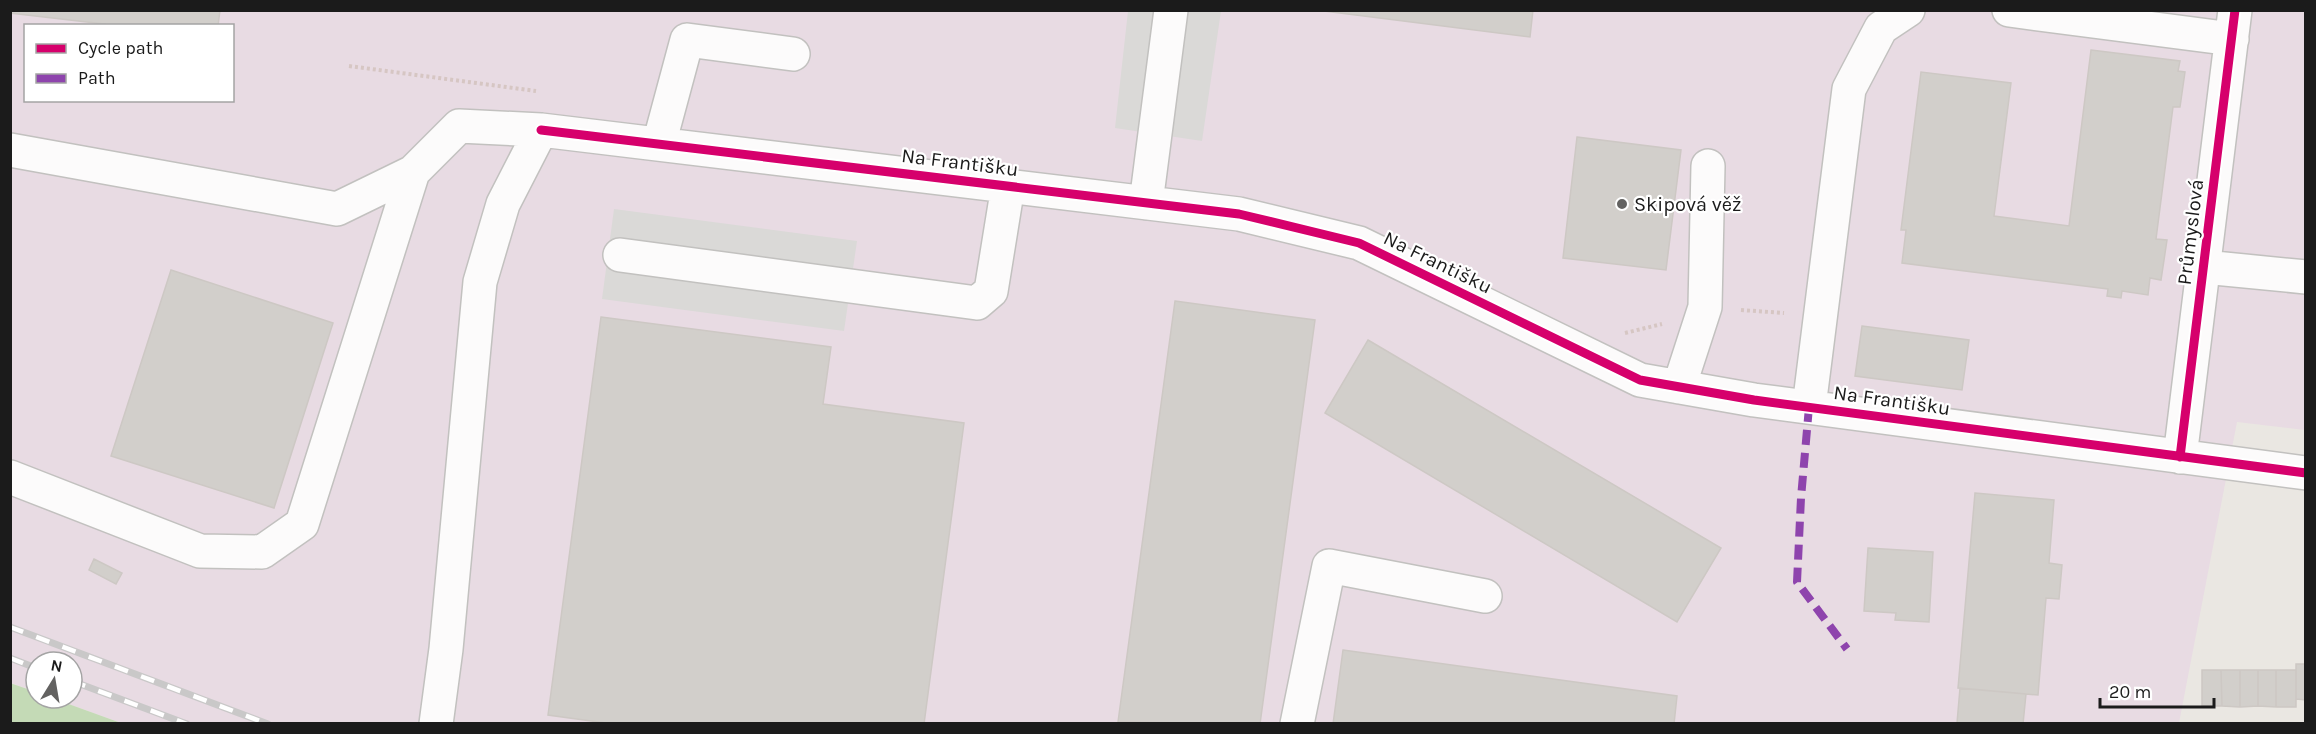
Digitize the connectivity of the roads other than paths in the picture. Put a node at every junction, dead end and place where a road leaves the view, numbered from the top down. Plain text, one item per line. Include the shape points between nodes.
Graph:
1 (1171, 10) edge
2 (1908, 10) edge
3 (2009, 10) edge
4 (2233, 25) edge
5 (793, 54) dead end
6 (542, 130) junction
7 (659, 144) junction
8 (10, 150) edge
9 (1708, 166) dead end
10 (413, 172) junction
11 (1008, 186) junction
12 (1146, 203) junction
13 (620, 255) dead end
14 (2204, 267) junction
15 (2306, 277) edge
16 (1679, 387) junction
17 (1809, 407) junction
18 (2180, 457) junction
19 (2306, 473) edge
20 (10, 477) edge
21 (1485, 596) dead end
22 (436, 723) edge
23 (1297, 723) edge

1 - 12 street
2 - 17 street via 1881,28 1849,89
3 - 4 street
4 - 14 street, Průmyslová
5 - 7 street via 687,40
6 - 7 street, Na Františku
6 - 10 street, Na Františku via 459,126
6 - 22 street via 503,204 480,282
7 - 11 street, Na Františku
8 - 10 street via 337,209
9 - 16 street via 1705,308
10 - 20 street via 302,524 262,552 200,551
11 - 12 street, Na Františku
11 - 13 street via 991,291 976,303
12 - 16 street, Na Františku via 1239,214 1359,243 1640,380
14 - 15 street
14 - 18 street, Průmyslová
16 - 17 street, Na Františku
17 - 18 street, Na Františku
18 - 19 street, Na Františku
21 - 23 street via 1329,566

